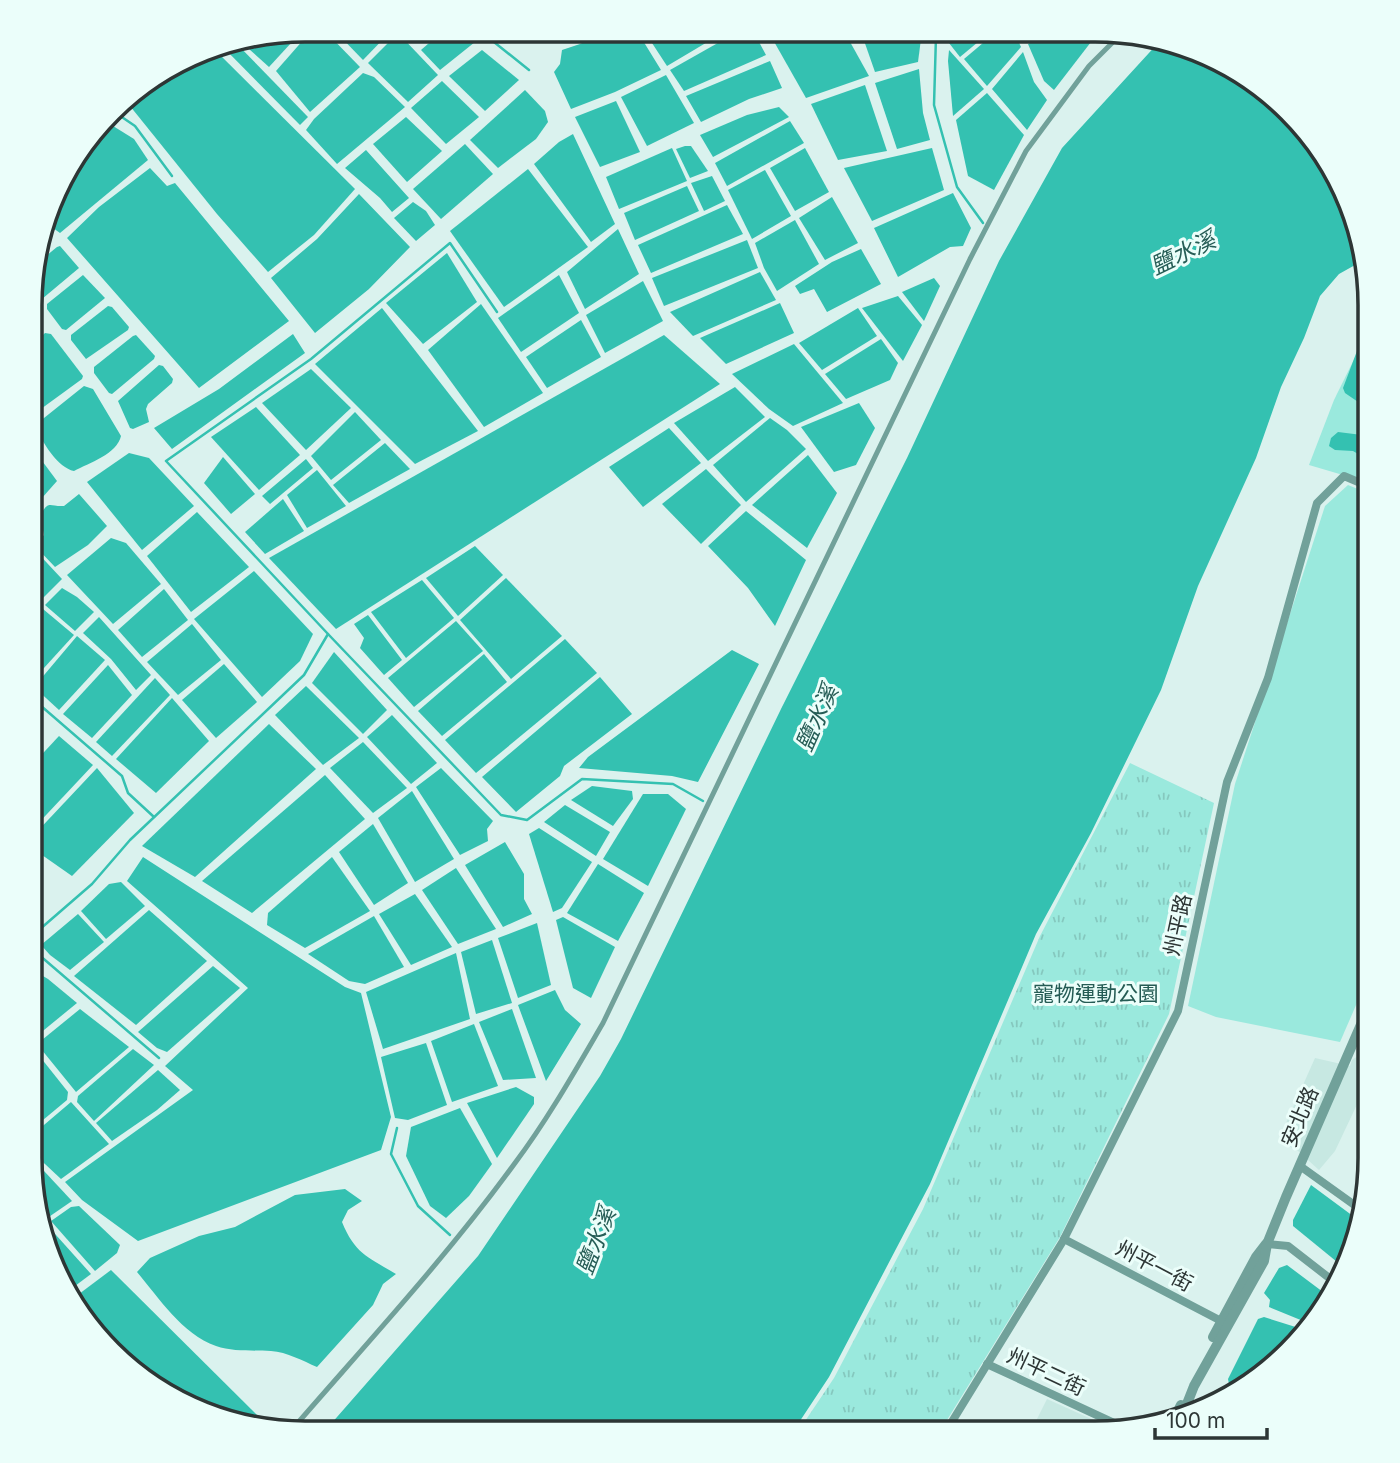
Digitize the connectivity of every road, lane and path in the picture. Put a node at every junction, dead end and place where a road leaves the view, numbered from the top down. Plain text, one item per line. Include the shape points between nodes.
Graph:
1 (1112, 43) edge
2 (1358, 482) edge
3 (1358, 1030) edge
4 (1356, 1034) joint
5 (1300, 1166) junction
6 (1354, 1205) edge
7 (1064, 1239) junction
8 (1267, 1244) junction
9 (1329, 1278) edge
10 (1225, 1322) junction
11 (987, 1364) junction
12 (1187, 1404) edge
13 (1181, 1406) edge
14 (1108, 1420) edge
15 (300, 1421) edge
16 (952, 1421) edge

1 - 15 street via 1089,66 1020,162 603,1023 560,1096 443,1257
2 - 7 street, 州平路 via 1344,476 1317,503 1268,678 1227,782 1178,1011
3 - 4 street, 安北路
4 - 5 street, 安北路
5 - 6 street
5 - 8 street, 安北路
7 - 10 street, 州平一街
7 - 11 street, 州平路
8 - 9 street via 1288,1246
8 - 10 street, 安北路 via 1256,1257
10 - 12 street, 安北路
10 - 13 street, 安北路
11 - 14 street, 州平二街
11 - 16 street, 州平路

